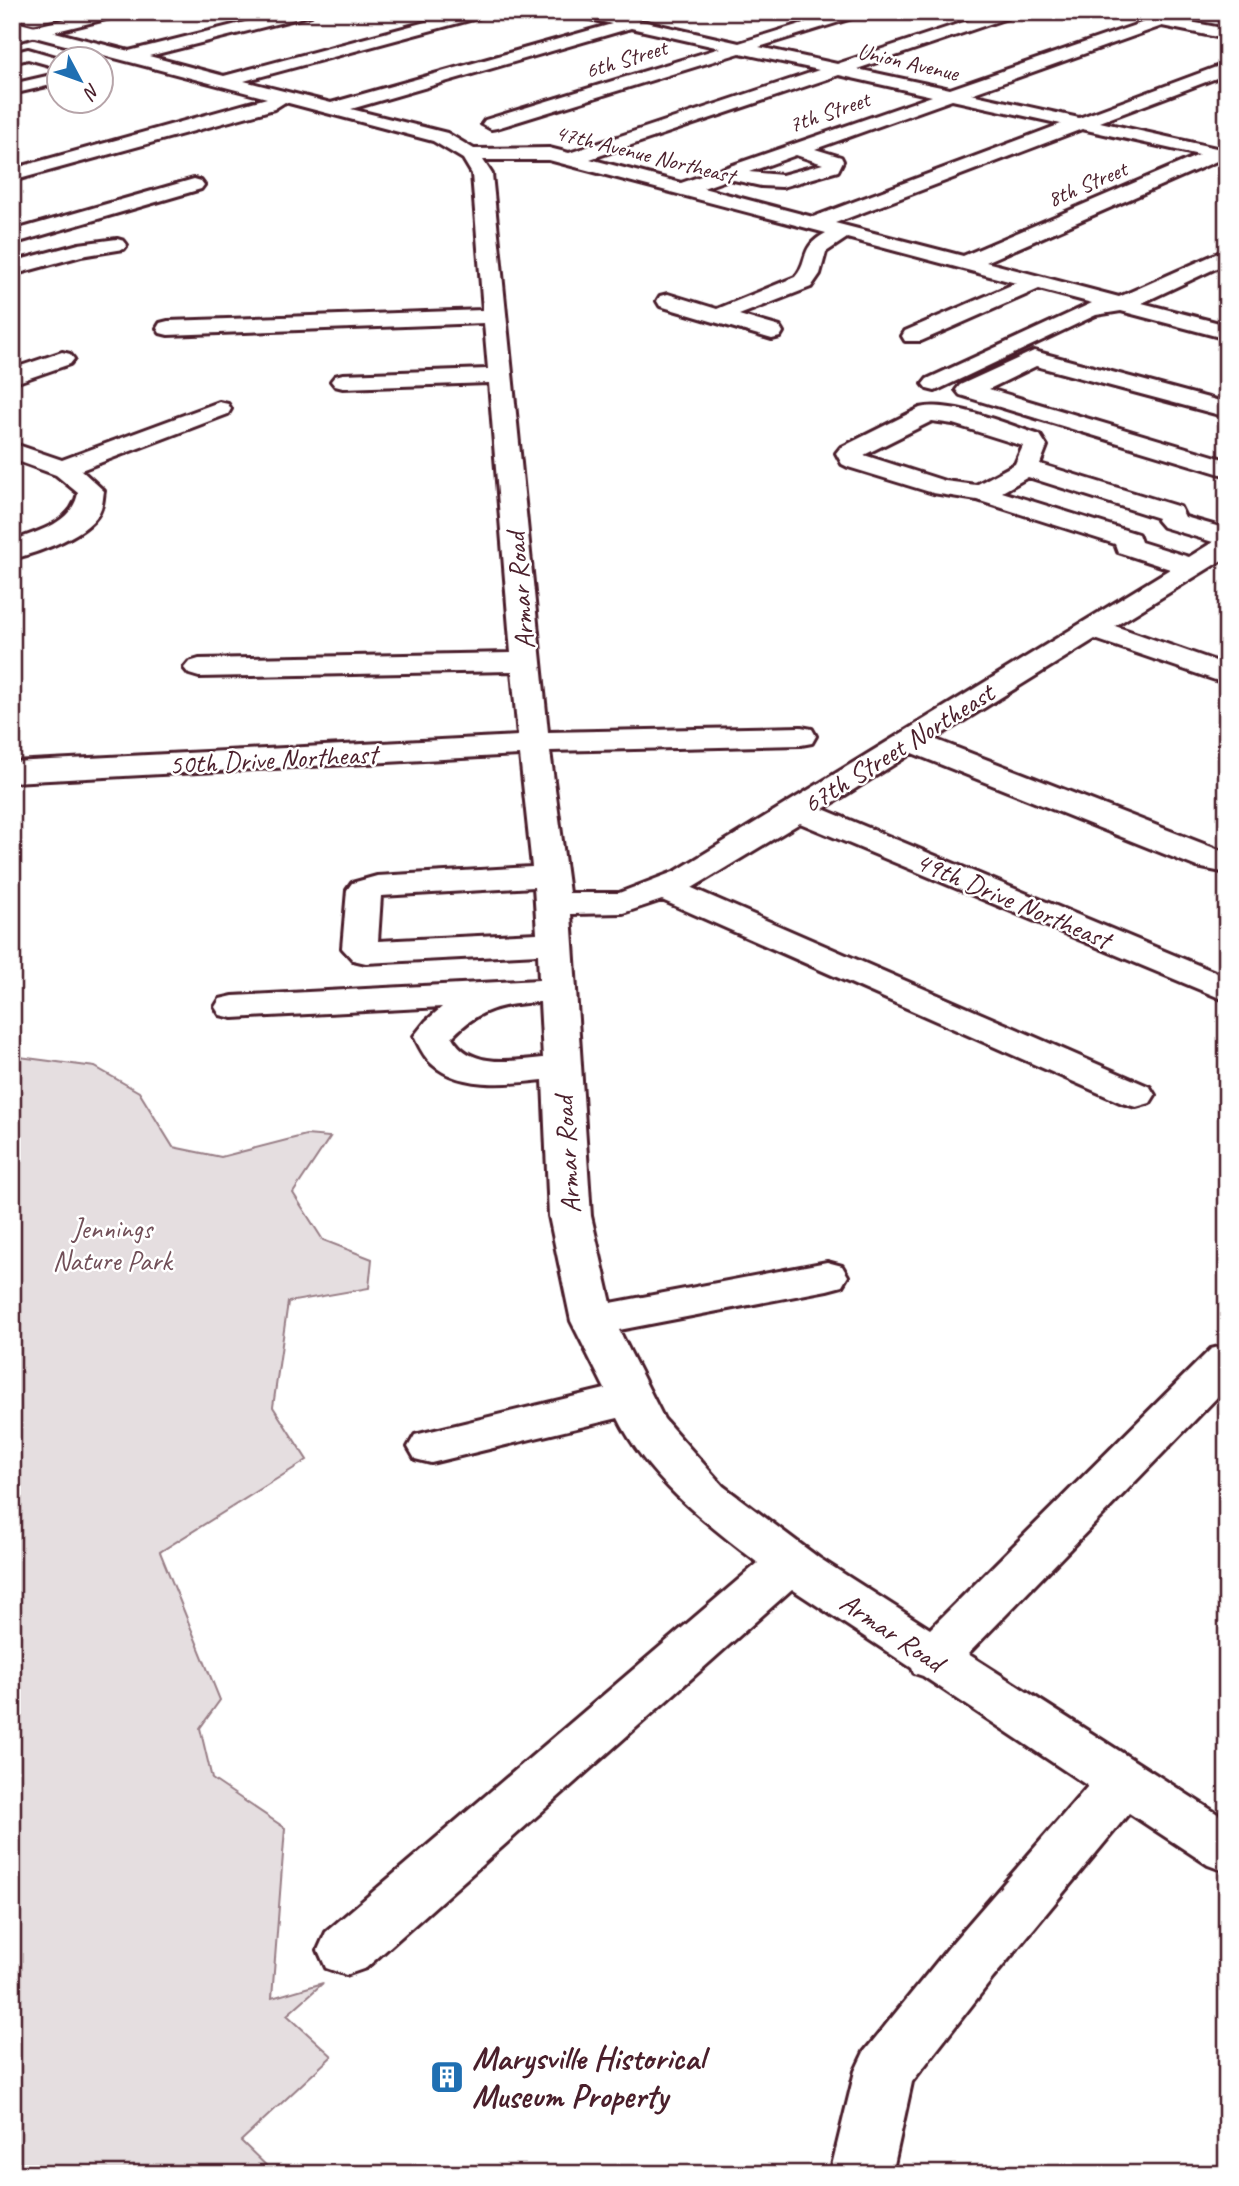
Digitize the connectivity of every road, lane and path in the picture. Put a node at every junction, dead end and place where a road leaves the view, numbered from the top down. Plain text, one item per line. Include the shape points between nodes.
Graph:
1 (116, 12) edge
2 (305, 12) edge
3 (482, 12) edge
4 (579, 12) edge
5 (856, 12) edge
6 (1010, 12) edge
7 (1187, 12) edge
8 (1126, 14) dead end
9 (662, 15) dead end
10 (1162, 21) junction
11 (631, 24) junction
12 (12, 26) edge
13 (34, 32) junction
14 (1227, 34) edge
15 (12, 37) edge
16 (740, 48) junction
17 (130, 56) junction
18 (12, 58) edge
19 (46, 59) edge
20 (116, 60) edge
21 (1227, 68) edge
22 (836, 69) junction
23 (225, 80) junction
24 (46, 81) edge
25 (12, 89) edge
26 (950, 95) junction
27 (282, 96) junction
28 (331, 108) junction
29 (1077, 123) junction
30 (480, 139) junction
31 (796, 149) junction
32 (1224, 154) edge
33 (12, 156) edge
34 (571, 159) junction
35 (728, 173) junction
36 (12, 175) edge
37 (194, 185) dead end
38 (685, 188) junction
39 (806, 220) junction
40 (36, 231) junction
41 (848, 231) junction
42 (12, 238) edge
43 (117, 245) dead end
44 (79, 250) junction
45 (1227, 255) edge
46 (966, 263) junction
47 (12, 269) edge
48 (1037, 282) junction
49 (668, 301) dead end
50 (1122, 304) junction
51 (495, 316) junction
52 (718, 316) junction
53 (168, 328) dead end
54 (772, 332) dead end
55 (1227, 332) edge
56 (913, 336) dead end
57 (62, 359) dead end
58 (500, 376) junction
59 (12, 377) edge
60 (343, 381) dead end
61 (935, 384) dead end
62 (219, 409) dead end
63 (1227, 410) edge
64 (12, 450) edge
65 (1026, 468) junction
66 (1227, 468) edge
67 (61, 469) junction
68 (980, 493) junction
69 (1227, 538) edge
70 (1227, 545) edge
71 (12, 551) edge
72 (1192, 567) junction
73 (1092, 628) junction
74 (526, 662) junction
75 (199, 668) dead end
76 (1227, 675) edge
77 (801, 736) dead end
78 (909, 741) junction
79 (533, 744) junction
80 (12, 772) edge
81 (798, 810) junction
82 (1227, 863) edge
83 (663, 888) junction
84 (552, 890) junction
85 (555, 943) junction
86 (558, 990) junction
87 (1227, 990) edge
88 (502, 993) junction
89 (233, 1007) dead end
90 (562, 1067) junction
91 (1136, 1095) dead end
92 (827, 1276) dead end
93 (593, 1321) junction
94 (1227, 1360) edge
95 (631, 1399) junction
96 (431, 1447) dead end
97 (790, 1563) junction
98 (932, 1659) junction
99 (1123, 1782) junction
100 (1227, 1849) edge
101 (346, 1950) dead end
102 (861, 2174) edge

1 - 13 street
2 - 17 street
3 - 23 street
4 - 11 street, Union Avenue
5 - 16 street, 6th Street
6 - 22 street
7 - 10 street, 7th Street
8 - 10 street
9 - 11 street
10 - 14 street
10 - 26 street, 7th Street
11 - 16 street, Union Avenue
11 - 28 street
12 - 13 street
13 - 15 street
13 - 17 street
16 - 22 street, Union Avenue
16 - 30 street, 6th Street
17 - 20 street
17 - 23 street
18 - 19 street via 29,54
21 - 29 street
22 - 26 street, Union Avenue
22 - 34 street
23 - 27 street
24 - 25 street
26 - 29 street, Union Avenue
26 - 31 street, 7th Street
27 - 28 street
27 - 33 street via 246,99 45,155
27 - 36 street via 268,105
28 - 30 street via 440,137
29 - 32 street, Union Avenue
29 - 39 street
30 - 34 street, 47th Avenue Northeast via 524,153
30 - 51 street, Armar Road
31 - 35 street, 7th Street
31 - 35 street via 834,161 831,167 784,183
32 - 46 street, 8th Street
34 - 38 street, 47th Avenue Northeast
35 - 38 street, 7th Street
37 - 40 street
38 - 39 street, 47th Avenue Northeast
39 - 41 street, 47th Avenue Northeast
40 - 42 street
40 - 44 street
41 - 46 street, 47th Avenue Northeast
41 - 52 street via 819,246 803,282
43 - 44 street
44 - 47 street
45 - 50 street
46 - 48 street, 47th Avenue Northeast
48 - 50 street, 47th Avenue Northeast
48 - 56 street
49 - 52 street
50 - 55 street, 47th Avenue Northeast
50 - 61 street via 1090,310
51 - 53 street
51 - 58 street, Armar Road
52 - 54 street
57 - 59 street
58 - 60 street
58 - 74 street, Armar Road
62 - 67 street
63 - 66 street via 1034,358 968,390
64 - 67 street
65 - 68 street
65 - 68 street via 1035,446 1031,440 940,414 923,415 849,453 857,462 934,486
65 - 69 street via 1171,513 1172,521
67 - 71 street via 90,491 88,509 65,530
68 - 72 street via 1128,540 1128,546
70 - 72 street, 67th Street Northeast
72 - 73 street, 67th Street Northeast
73 - 76 street
73 - 78 street, 67th Street Northeast
74 - 75 street
74 - 79 street, Armar Road
77 - 79 street, 50th Drive Northeast
78 - 81 street, 67th Street Northeast
78 - 82 street via 1209,860
79 - 80 street, 50th Drive Northeast
79 - 84 street, Armar Road
81 - 83 street, 67th Street Northeast via 688,878
81 - 87 street, 49th Drive Northeast
83 - 84 street, 67th Street Northeast via 623,903
83 - 91 street
84 - 85 street, Armar Road
84 - 85 street, 67th Street Northeast via 377,886 364,890 360,948 366,952
85 - 86 street, Armar Road
86 - 88 street
86 - 90 street, Armar Road
88 - 89 street
88 - 90 street via 445,1020 433,1036 437,1047 461,1066 476,1070
90 - 93 street, Armar Road via 569,1216
92 - 93 street
93 - 95 street, Armar Road
94 - 98 street
95 - 96 street
95 - 97 street, Armar Road via 646,1428 706,1498
97 - 98 street, Armar Road
97 - 101 street
98 - 99 street, Armar Road
99 - 100 street, Armar Road
99 - 102 street via 885,2071

